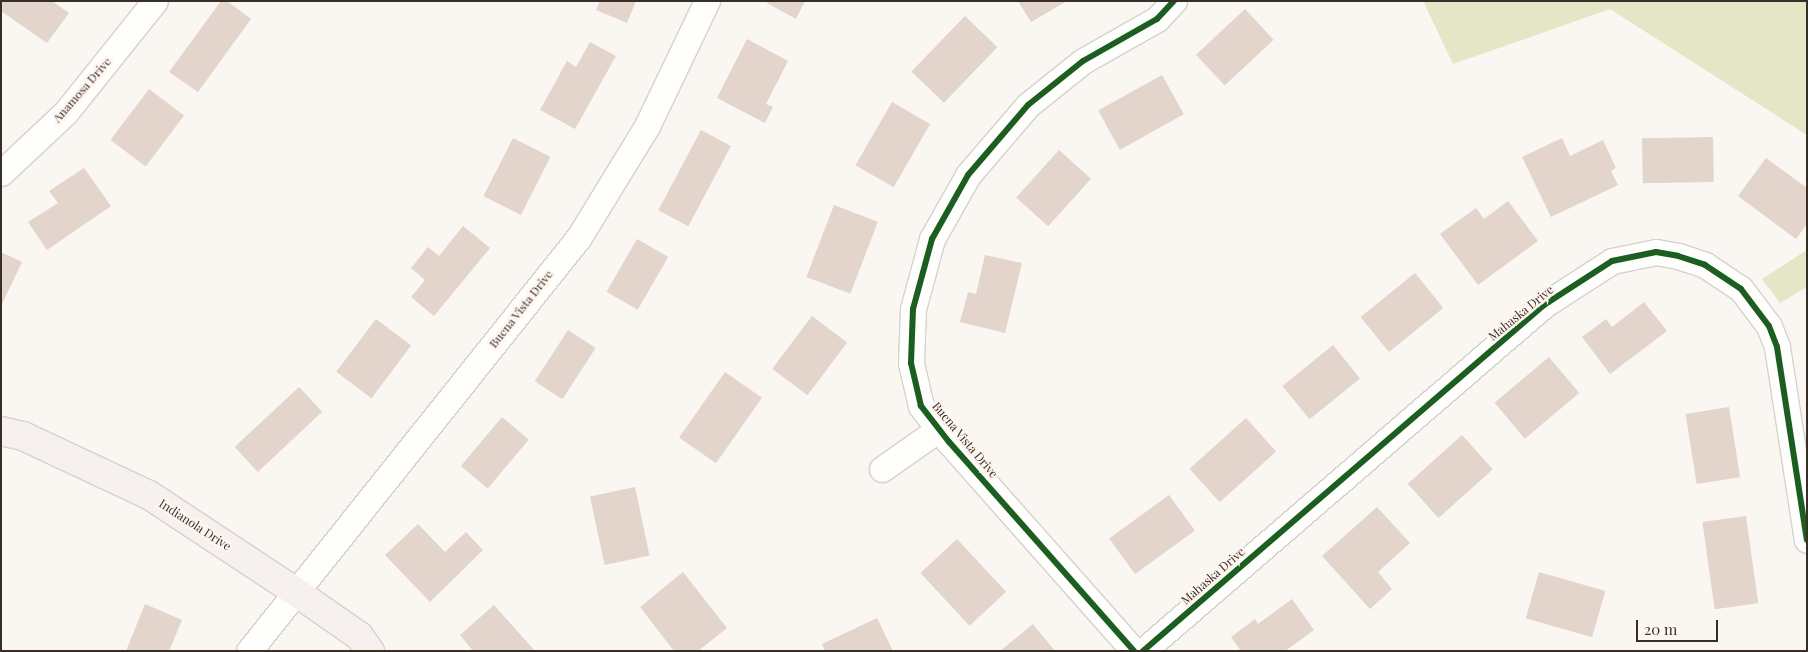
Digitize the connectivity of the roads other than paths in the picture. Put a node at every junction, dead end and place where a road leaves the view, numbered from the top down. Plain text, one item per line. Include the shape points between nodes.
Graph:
1 (707, 1) edge
2 (1174, 1) edge
3 (143, 6) edge
4 (1, 173) edge
5 (938, 429) junction
6 (1, 431) edge
7 (882, 469) dead end
8 (1807, 540) edge
9 (296, 592) junction
10 (249, 651) edge
11 (370, 651) edge
12 (1134, 651) edge
13 (1144, 651) edge

1 - 9 street, Buena Vista Drive via 647,126 579,237
2 - 5 street, Buena Vista Drive via 1157,18 1083,60 1028,105 968,175 932,238 913,309 910,363 921,406
3 - 4 street, Anamosa Drive via 66,112
5 - 7 street
5 - 12 street, Buena Vista Drive
6 - 9 street, Indianola Drive via 23,436 149,494
8 - 13 street, Mahaska Drive via 1777,347 1768,326 1741,289 1705,265 1656,252 1612,261 1544,305
9 - 10 street, Buena Vista Drive
9 - 11 street, Indianola Drive via 359,636

